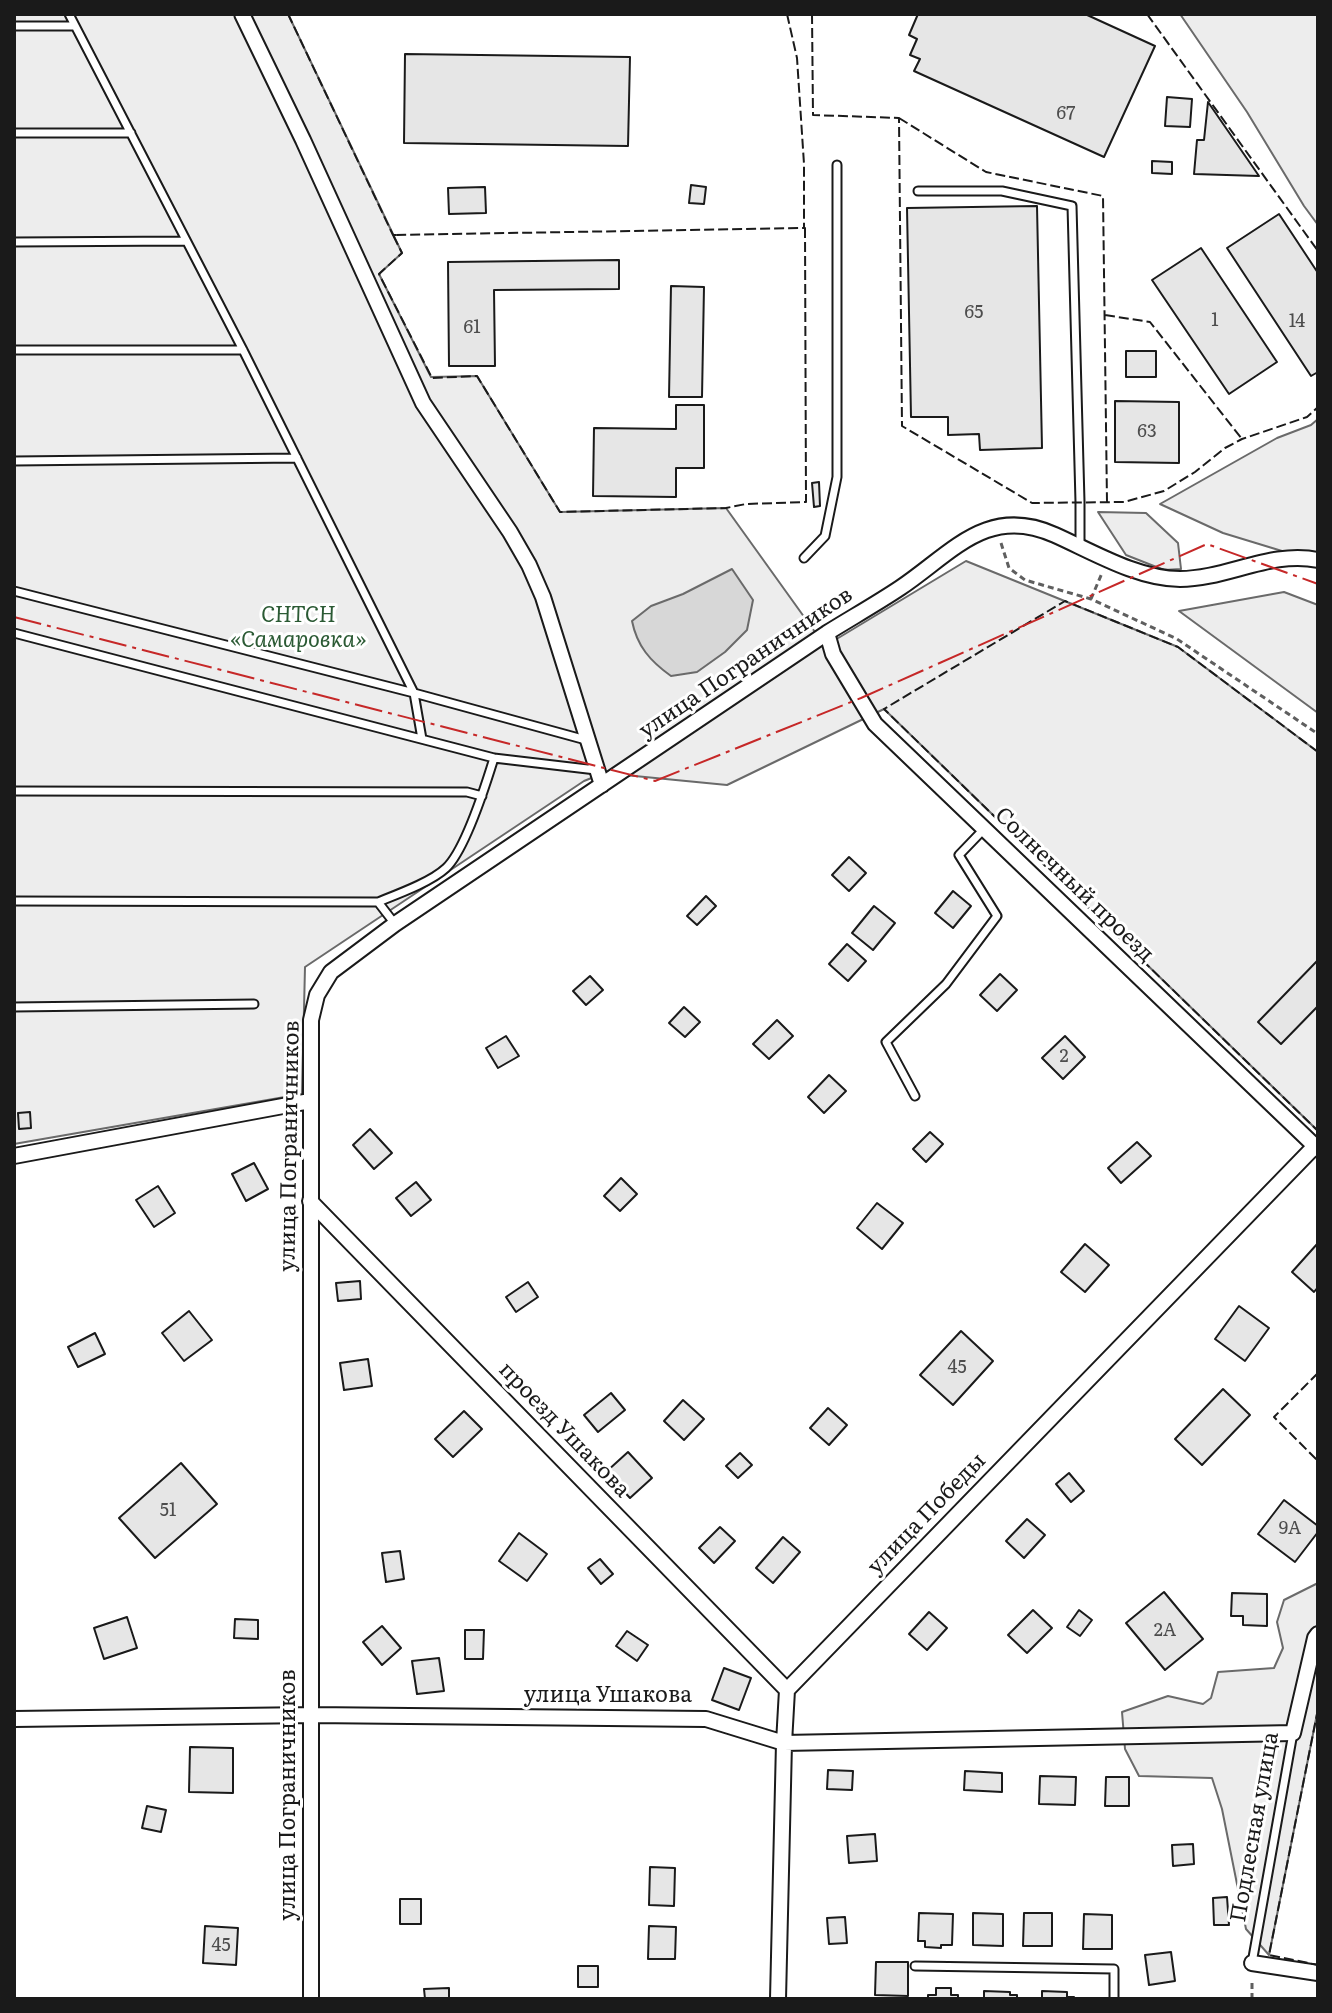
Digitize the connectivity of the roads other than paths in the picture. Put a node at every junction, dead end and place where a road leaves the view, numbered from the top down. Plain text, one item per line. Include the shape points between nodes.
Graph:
1 (69, 14) edge
2 (242, 14) edge
3 (14, 26) edge
4 (75, 26) junction
5 (14, 133) edge
6 (131, 133) junction
7 (837, 165) dead end
8 (918, 191) dead end
9 (186, 241) junction
10 (14, 242) edge
11 (14, 350) edge
12 (243, 350) junction
13 (297, 458) junction
14 (14, 461) edge
15 (1080, 546) junction
16 (804, 558) dead end
17 (1318, 560) edge
18 (14, 591) edge
19 (14, 633) edge
20 (827, 633) junction
21 (414, 693) junction
22 (422, 739) junction
23 (586, 740) junction
24 (494, 758) junction
25 (596, 770) junction
26 (602, 785) junction
27 (14, 791) edge
28 (482, 796) junction
29 (984, 829) junction
30 (14, 901) edge
31 (378, 902) junction
32 (395, 924) junction
33 (254, 1004) dead end
34 (14, 1007) edge
35 (915, 1096) dead end
36 (310, 1101) junction
37 (1316, 1148) edge
38 (14, 1156) edge
39 (310, 1201) junction
40 (1318, 1634) edge
41 (787, 1690) junction
42 (311, 1715) junction
43 (14, 1719) edge
44 (1293, 1733) junction
45 (784, 1743) junction
46 (1252, 1963) joint
47 (915, 1966) dead end
48 (1318, 1973) edge
49 (311, 1999) edge
50 (778, 1999) edge
51 (1114, 1999) edge

1 - 4 lane
2 - 23 street via 423,403 529,565
3 - 4 lane
4 - 6 lane
5 - 6 lane
6 - 9 lane
7 - 16 lane via 837,477 825,536
8 - 15 lane via 1002,191 1072,206
9 - 10 lane
9 - 12 lane
11 - 12 lane
12 - 13 lane
13 - 14 lane
13 - 21 lane
15 - 17 street, улица Пограничников via 1148,574 1180,579 1274,561
15 - 20 street, улица Пограничников via 1037,526 995,527 966,538
18 - 21 lane
19 - 22 lane
20 - 26 street, улица Пограничников
20 - 29 street, Солнечный проезд via 833,654 875,724
21 - 22 lane
21 - 23 lane
22 - 24 lane
23 - 25 street
24 - 25 lane
24 - 28 lane
25 - 26 street
26 - 32 street, улица Пограничников
27 - 28 lane
28 - 31 lane via 447,868
29 - 35 lane via 959,855 997,916 946,984 886,1042
29 - 37 street, Солнечный проезд
30 - 31 lane
31 - 32 lane
32 - 36 street, улица Пограничников via 331,972 317,995 311,1020
33 - 34 lane
36 - 38 street
36 - 39 street, улица Пограничников
37 - 41 street, улица Победы
39 - 41 street, проезд Ушакова
39 - 42 street, улица Пограничников
40 - 44 street, Подлесная улица
41 - 45 street
42 - 43 street, улица Ушакова
42 - 45 street, улица Ушакова via 706,1719
42 - 49 street, улица Пограничников
44 - 45 street, улица Ушакова
44 - 46 lane, Подлесная улица
45 - 50 street
46 - 48 street
47 - 51 lane via 1114,1969

